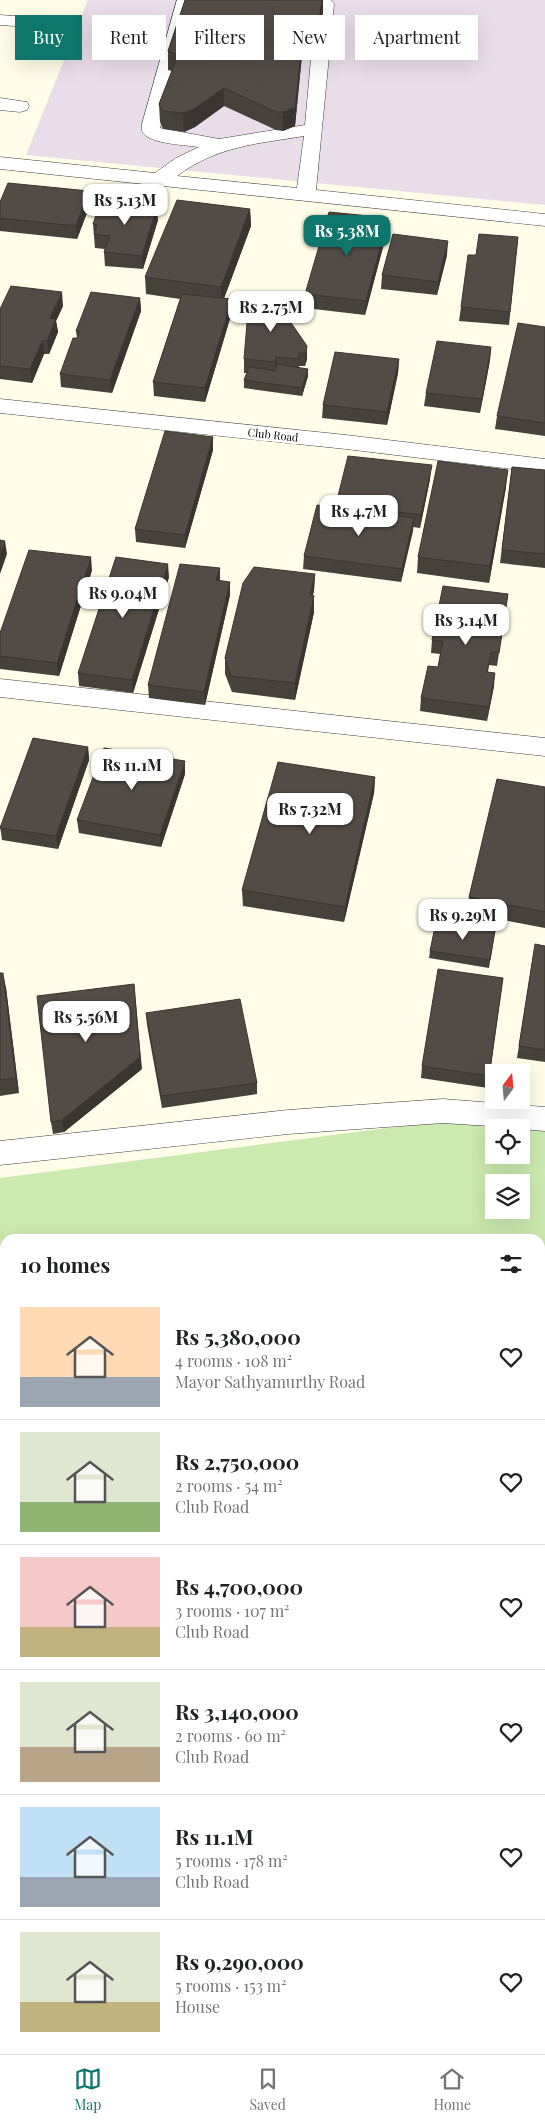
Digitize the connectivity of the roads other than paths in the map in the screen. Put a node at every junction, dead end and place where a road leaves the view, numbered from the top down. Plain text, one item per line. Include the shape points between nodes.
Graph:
1 (186, 0) edge
2 (322, 0) edge
3 (0, 20) edge
4 (15, 21) edge
5 (0, 104) edge
6 (20, 106) dead end
7 (314, 130) junction
8 (219, 144) junction
9 (3, 168) edge
10 (159, 180) junction
11 (306, 195) junction
12 (545, 220) edge
13 (0, 406) edge
14 (545, 466) edge
15 (0, 688) edge
16 (545, 747) edge
17 (545, 1119) edge
18 (0, 1153) edge

1 - 8 street via 151,131 158,135
2 - 7 street
3 - 4 street
5 - 6 street
7 - 8 street
7 - 11 street
8 - 10 street via 183,162
9 - 10 street
10 - 11 street
11 - 12 street
13 - 14 street, Club Road
15 - 16 street
17 - 18 street via 443,1111 288,1122

